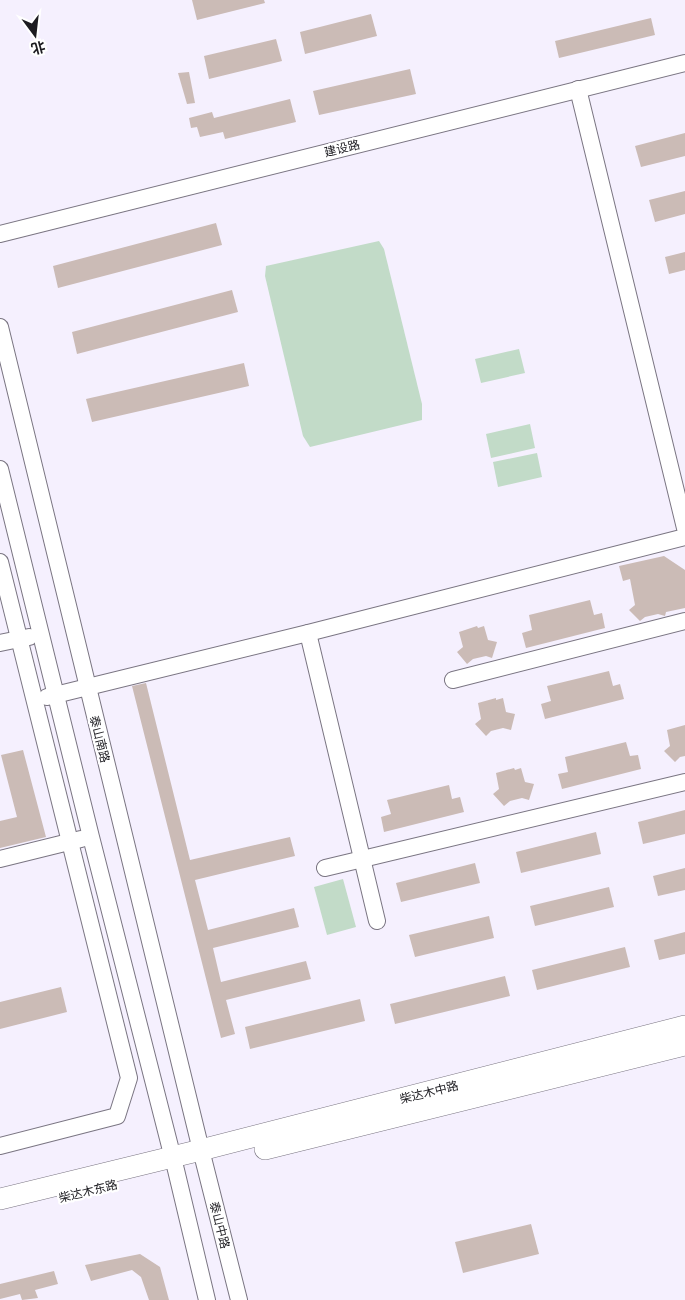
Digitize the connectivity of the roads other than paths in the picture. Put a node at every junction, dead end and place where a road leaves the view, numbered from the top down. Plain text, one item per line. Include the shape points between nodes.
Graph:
1 (685, 63) edge
2 (578, 89) junction
3 (0, 234) edge
4 (0, 327) edge
5 (0, 469) edge
6 (685, 528) edge
7 (685, 538) edge
8 (0, 562) edge
9 (685, 621) edge
10 (308, 633) junction
11 (41, 636) junction
12 (19, 638) junction
13 (0, 643) edge
14 (452, 680) dead end
15 (88, 687) junction
16 (56, 695) junction
17 (35, 700) junction
18 (685, 782) edge
19 (91, 837) junction
20 (71, 842) junction
21 (0, 859) edge
22 (362, 860) junction
23 (325, 868) dead end
24 (377, 921) dead end
25 (685, 1026) edge
26 (685, 1045) edge
27 (0, 1146) edge
28 (203, 1157) junction
29 (174, 1163) junction
30 (0, 1199) edge
31 (0, 1213) edge
32 (207, 1300) edge
33 (240, 1300) edge

1 - 2 street, 建设路
2 - 3 street, 建设路
2 - 6 street
4 - 15 street, 泰山南路
5 - 11 street
7 - 10 street
8 - 12 street
9 - 14 street
10 - 15 street
10 - 22 street
11 - 12 street
11 - 16 street
12 - 13 street
12 - 17 street
15 - 16 street
15 - 28 street, 泰山南路
16 - 17 street
16 - 19 street
17 - 20 street
18 - 22 street
19 - 20 street
19 - 29 street
20 - 21 street
20 - 27 street via 128,1078 117,1116
22 - 23 street
22 - 24 street
25 - 28 main road, 柴达木中路
26 - 28 main road, 柴达木中路
28 - 29 main road, 柴达木中路
28 - 33 street, 泰山中路
29 - 30 main road, 柴达木东路
29 - 31 main road, 柴达木东路
29 - 32 street

